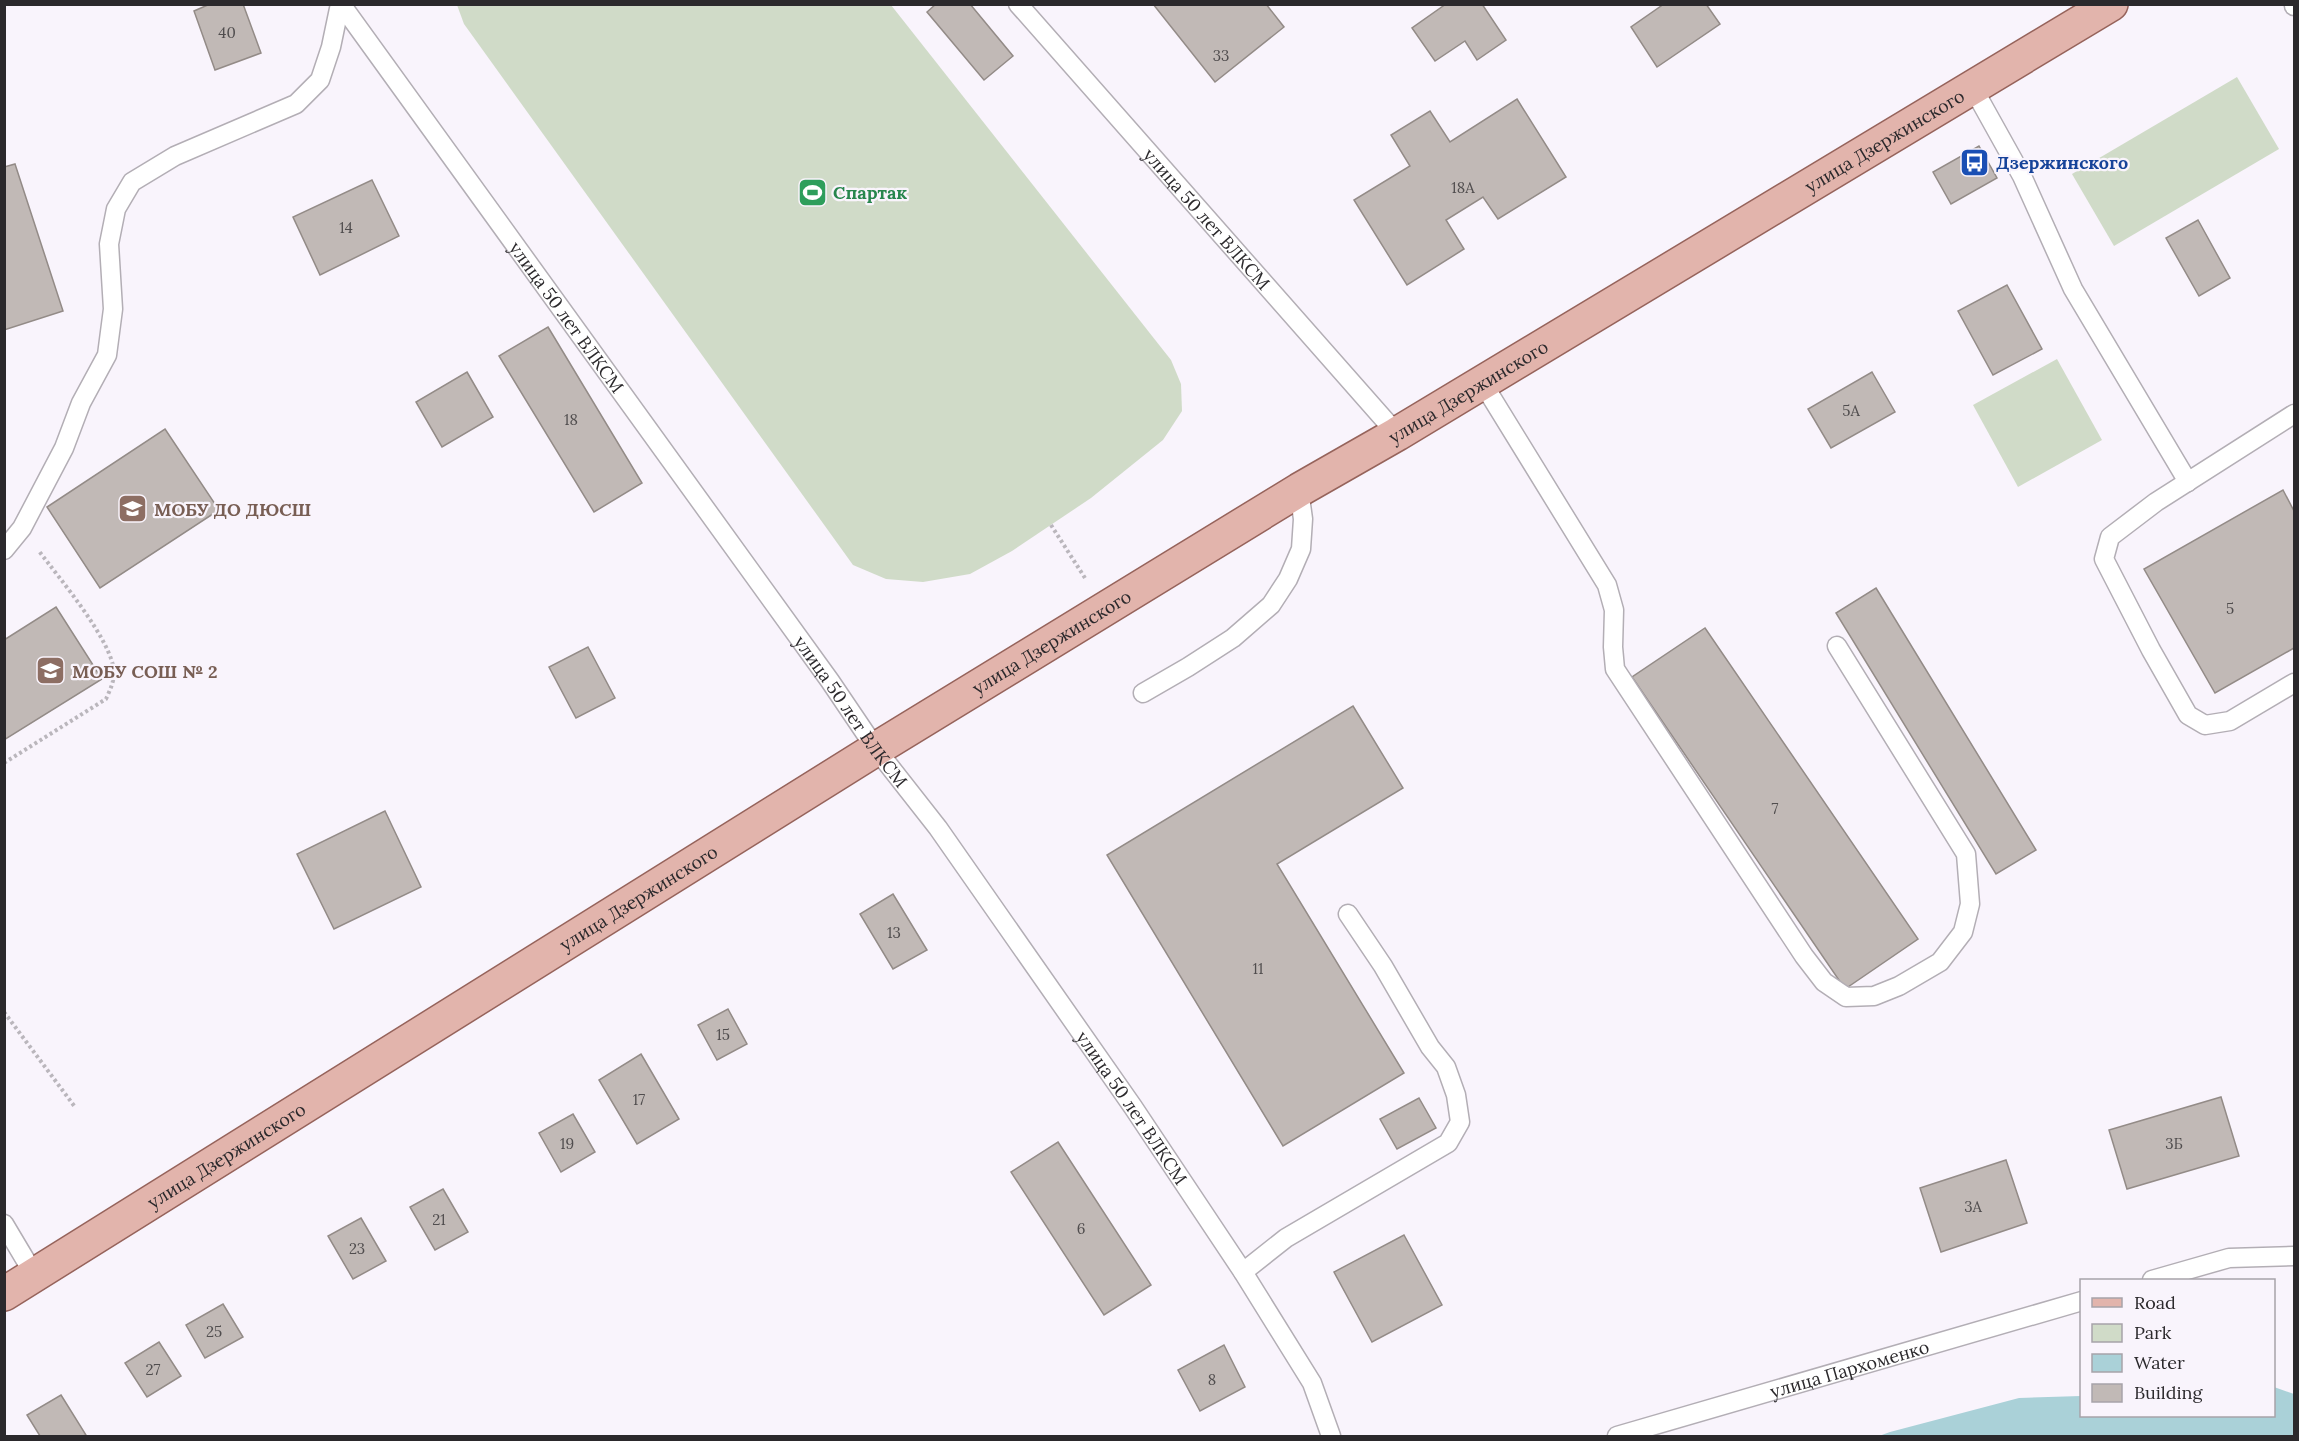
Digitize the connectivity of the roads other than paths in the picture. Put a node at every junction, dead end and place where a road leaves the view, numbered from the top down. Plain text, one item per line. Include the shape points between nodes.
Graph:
1 (340, 4) edge
2 (1018, 4) edge
3 (2110, 4) edge
4 (1973, 88) junction
5 (1482, 382) junction
6 (2295, 414) edge
7 (1396, 434) junction
8 (2188, 482) junction
9 (1299, 490) junction
10 (4, 550) edge
11 (1837, 646) dead end
12 (2295, 683) edge
13 (1143, 693) dead end
14 (876, 749) junction
15 (1348, 914) dead end
16 (4, 1224) edge
17 (2295, 1256) edge
18 (1243, 1272) junction
19 (35, 1276) junction
20 (2159, 1279) edge
21 (4, 1294) edge
22 (2080, 1302) edge
23 (1331, 1437) edge
24 (1617, 1437) edge

1 - 10 lane via 320,80 296,104 175,156 132,182 117,209 109,244 113,309 108,356 81,403 64,448 22,528
1 - 14 lane, улица 50 лет ВЛКСМ
2 - 7 lane, улица 50 лет ВЛКСМ
3 - 4 main road, улица Дзержинского
4 - 5 main road, улица Дзержинского
4 - 8 lane via 2022,176 2073,289
5 - 7 main road, улица Дзержинского
5 - 11 lane via 1607,585 1614,610 1615,669 1804,956 1824,982 1846,998 1874,996 1940,962 1963,932 1970,904 1966,854
6 - 8 lane
7 - 9 main road, улица Дзержинского
8 - 12 lane via 2110,537 2104,559 2151,650 2188,715 2205,725 2230,721
9 - 13 lane via 1302,549 1271,605 1233,638
9 - 14 main road, улица Дзержинского
14 - 18 lane, улица 50 лет ВЛКСМ via 972,876
14 - 19 main road, улица Дзержинского
15 - 18 lane via 1446,1067 1460,1122 1448,1143 1286,1238
16 - 19 lane
17 - 20 lane via 2229,1258
18 - 23 lane, улица 50 лет ВЛКСМ via 1312,1383
19 - 21 main road, улица Дзержинского
22 - 24 lane, улица Пархоменко

